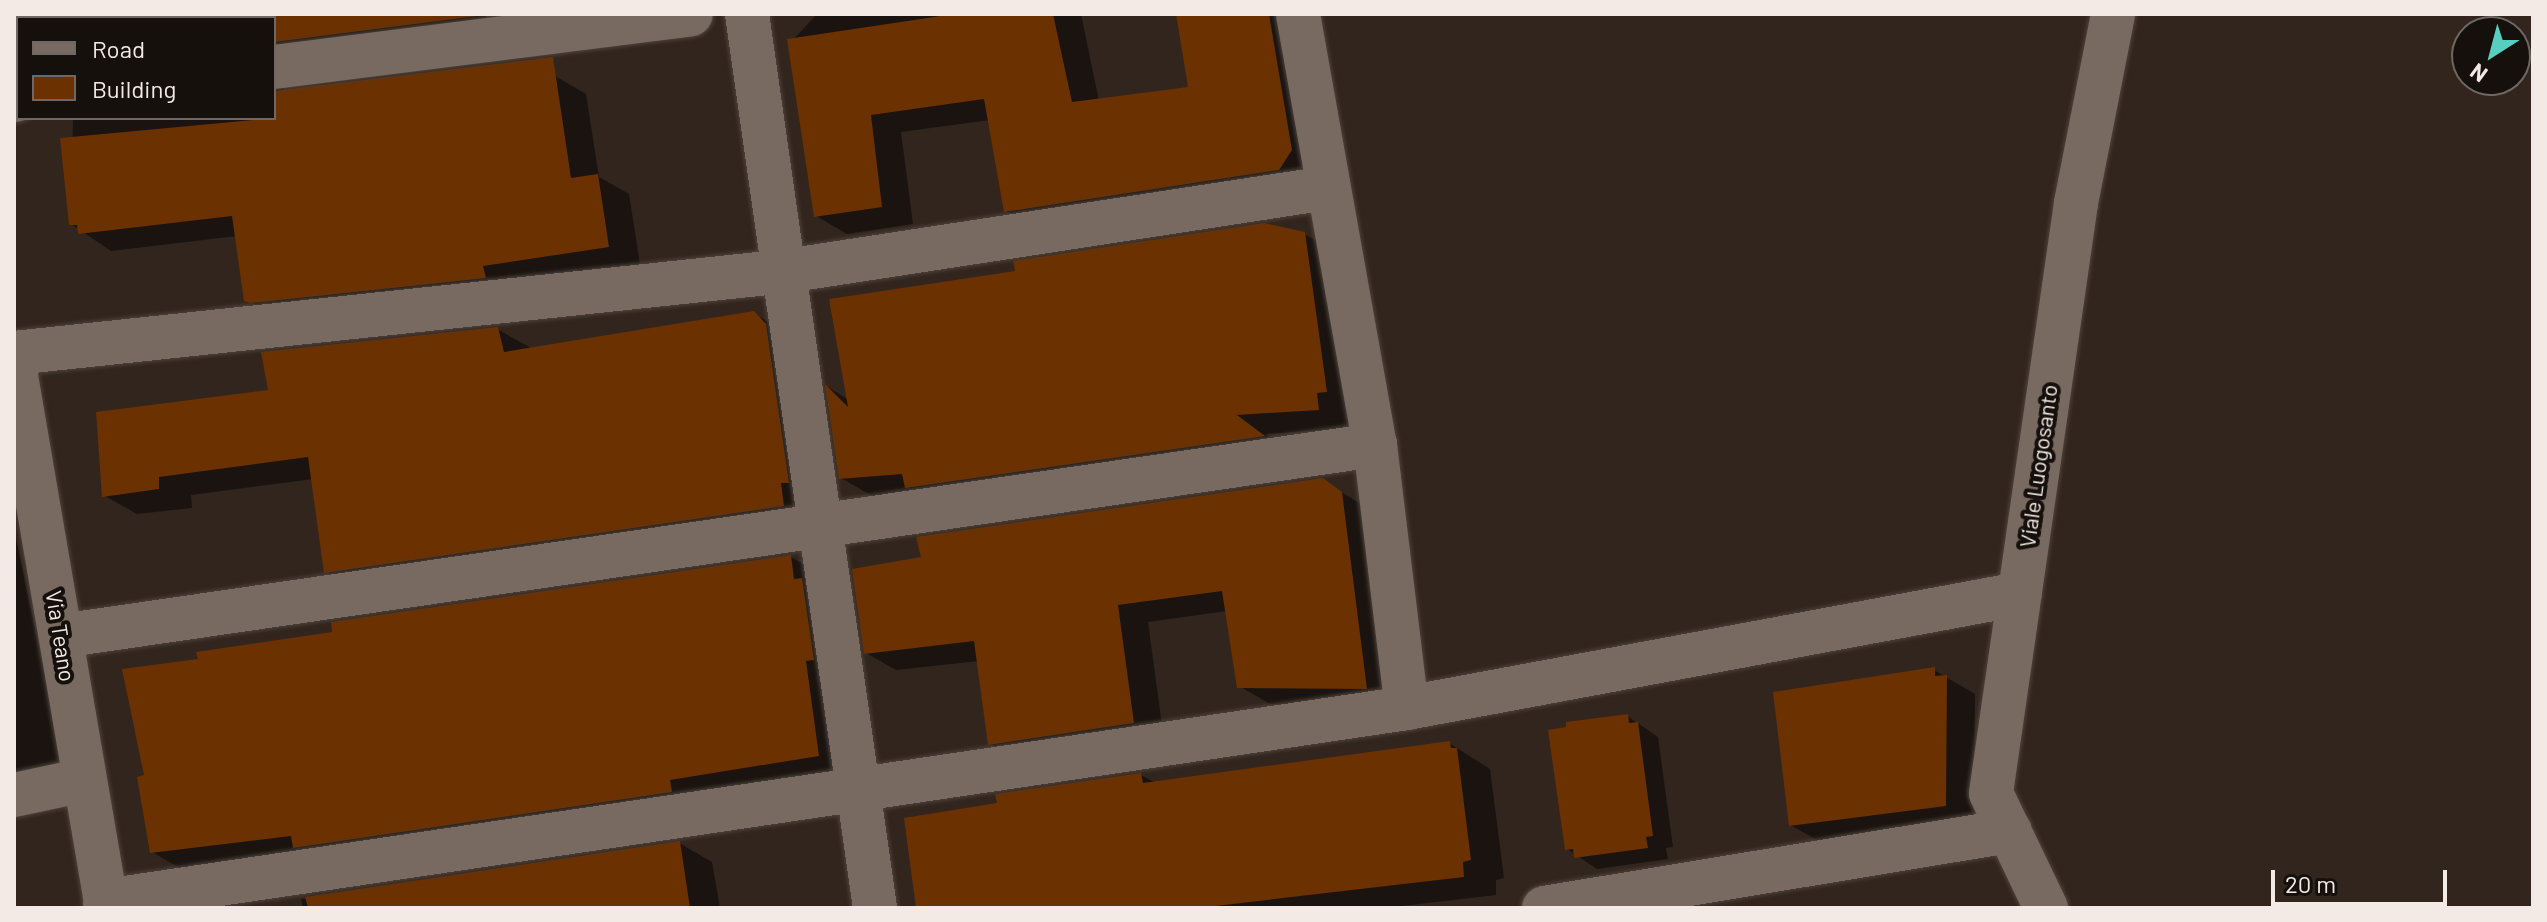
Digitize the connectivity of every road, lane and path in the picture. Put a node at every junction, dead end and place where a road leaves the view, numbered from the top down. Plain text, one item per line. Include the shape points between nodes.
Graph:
1 (691, 14) edge
2 (747, 14) edge
3 (1298, 14) edge
4 (2113, 14) edge
5 (276, 67) edge
6 (1327, 188) junction
7 (786, 271) junction
8 (14, 353) edge
9 (14, 364) edge
10 (1375, 445) junction
11 (823, 527) junction
12 (28, 528) edge
13 (2019, 594) junction
14 (61, 636) junction
15 (1407, 708) junction
16 (84, 780) junction
17 (859, 792) junction
18 (14, 795) edge
19 (2010, 831) junction
20 (106, 905) edge
21 (875, 908) edge
22 (1544, 908) edge
23 (2046, 908) edge

1 - 5 street
2 - 7 street
3 - 6 street
4 - 13 street, Viale Luogosanto via 2076,203
6 - 7 street
6 - 10 street
7 - 8 street
7 - 11 street
9 - 12 street, Via Teano
10 - 11 street
10 - 15 street
11 - 14 street
11 - 17 street
12 - 14 street, Via Teano
13 - 15 street
13 - 19 street, Viale Luogosanto via 1991,793
14 - 16 street, Via Teano
15 - 17 street
16 - 18 street
16 - 20 street, Via Teano
17 - 20 street
17 - 21 street
19 - 22 street
19 - 23 street, Viale Luogosanto

